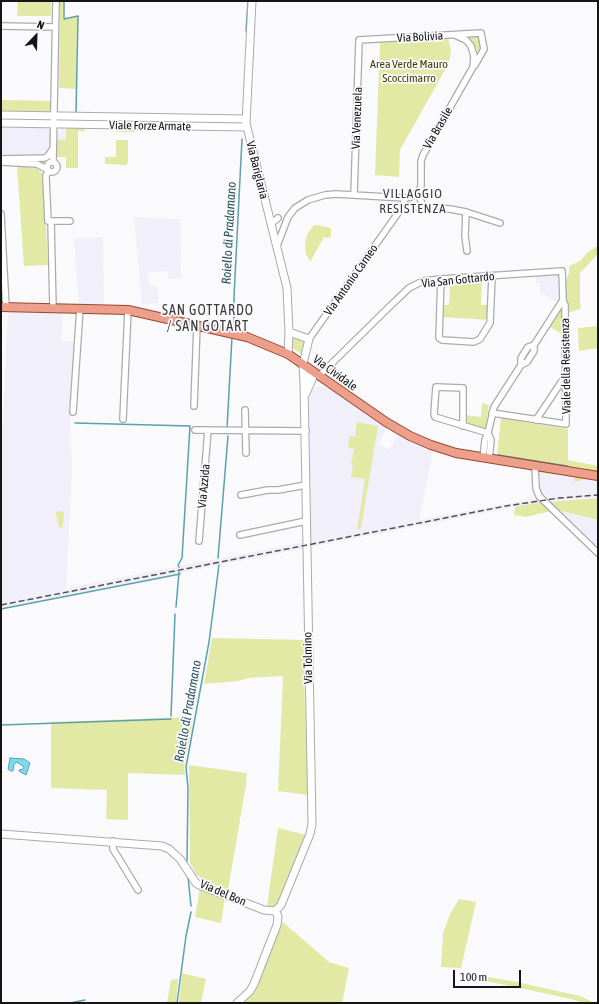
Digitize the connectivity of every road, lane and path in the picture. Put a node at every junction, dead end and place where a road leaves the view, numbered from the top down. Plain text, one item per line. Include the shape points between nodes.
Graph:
1 (56, 1) edge
2 (252, 1) edge
3 (1, 26) edge
4 (55, 27) junction
5 (481, 33) joint
6 (455, 35) junction
7 (359, 40) joint
8 (473, 67) junction
9 (1, 115) edge
10 (54, 116) junction
11 (246, 119) junction
12 (1, 123) edge
13 (54, 124) junction
14 (246, 127) junction
15 (53, 146) junction
16 (1, 158) edge
17 (1, 162) edge
18 (49, 171) junction
19 (418, 192) junction
20 (354, 195) junction
21 (405, 198) junction
22 (403, 206) junction
23 (423, 207) junction
24 (466, 212) junction
25 (268, 213) junction
26 (1, 214) edge
27 (288, 217) junction
28 (278, 218) junction
29 (51, 221) junction
30 (70, 221) dead end
31 (500, 223) dead end
32 (271, 225) junction
33 (283, 228) junction
34 (276, 246) junction
35 (467, 252) dead end
36 (562, 271) joint
37 (492, 276) junction
38 (441, 279) junction
39 (562, 301) junction
40 (3, 307) edge
41 (53, 308) junction
42 (80, 308) junction
43 (128, 310) junction
44 (197, 325) junction
45 (289, 335) junction
46 (309, 339) junction
47 (271, 346) junction
48 (288, 354) junction
49 (303, 364) junction
50 (317, 374) junction
51 (562, 381) dead end
52 (327, 382) junction
53 (306, 389) junction
54 (194, 406) dead end
55 (245, 410) dead end
56 (73, 412) dead end
57 (492, 413) junction
58 (123, 419) dead end
59 (536, 420) junction
60 (463, 426) junction
61 (194, 430) dead end
62 (208, 430) junction
63 (245, 431) junction
64 (306, 431) junction
65 (488, 433) junction
66 (246, 453) dead end
67 (486, 458) junction
68 (535, 466) junction
69 (598, 476) edge
70 (306, 485) junction
71 (241, 495) dead end
72 (306, 521) junction
73 (240, 535) dead end
74 (199, 541) dead end
75 (598, 553) edge
76 (1, 834) edge
77 (113, 841) junction
78 (138, 890) dead end
79 (276, 912) junction
80 (237, 1003) edge

1 - 4 street
2 - 11 street, Via Bariglaria
3 - 4 street
4 - 10 street
5 - 6 street, Via Bolivia
5 - 8 street, Via Brasile via 484,49
6 - 7 street, Via Bolivia
6 - 8 street via 466,40 471,46 474,56
7 - 20 street, Via Venezuela
8 - 19 street, Via Brasile via 423,155
9 - 10 street, Viale Forze Armate
10 - 11 street, Viale Forze Armate
10 - 13 street
11 - 14 street, Via Bariglaria
12 - 13 street, Viale Forze Armate
13 - 14 street, Viale Forze Armate
13 - 15 street
14 - 25 street, Via Bariglaria
15 - 16 street via 51,153 45,158
15 - 18 street via 53,162 56,169
17 - 18 street via 37,164
18 - 29 street via 46,178 48,221
19 - 21 street
19 - 23 street, Via Brasile
20 - 21 street
20 - 27 street via 316,196 301,203
21 - 22 street, Via Antonio Carneo
22 - 23 street
22 - 46 street, Via Antonio Carneo
23 - 24 street
24 - 31 street
24 - 35 street
25 - 28 street
25 - 32 street, Via Bariglaria
26 - 40 street
27 - 28 street
27 - 33 street
28 - 32 street
29 - 30 street
29 - 41 street
32 - 33 street via 278,231
32 - 34 street, Via Bariglaria
33 - 34 street
34 - 45 street, Via Bariglaria via 288,295
36 - 37 street, Via San Gottardo
36 - 39 street, Viale della Resistenza
37 - 38 street, Via San Gottardo
37 - 38 street via 490,323 480,339 474,342 439,338
38 - 50 street, Via San Gottardo via 409,288
39 - 57 street, Viale della Resistenza via 534,345 528,347 521,358 521,365
39 - 59 street, Viale della Resistenza via 565,305 566,424
40 - 41 main road, Via Cividale
41 - 42 main road, Via Cividale
42 - 43 main road, Via Cividale
42 - 56 street
43 - 44 main road, Via Cividale
43 - 58 street
44 - 47 main road, Via Cividale via 247,337
44 - 54 street
45 - 46 street
45 - 47 street via 283,345
45 - 48 street, Via Bariglaria
46 - 49 street, Via Antonio Carneo
47 - 48 main road, Via Cividale
48 - 49 main road, Via Cividale
49 - 50 main road, Via Cividale
49 - 53 street, Via Tolmino
50 - 52 main road, Via Cividale
50 - 53 street, Via Tolmino
51 - 59 street, Viale della Resistenza
52 - 53 street
52 - 67 main road, Via Cividale via 410,436 447,451
53 - 64 street, Via Tolmino
55 - 63 street
57 - 59 street, Viale della Resistenza
57 - 65 street, Viale della Resistenza
60 - 60 street via 463,388 436,387 435,417
60 - 65 street
61 - 62 street
62 - 63 street
62 - 74 street, Via Azzida
63 - 64 street
63 - 66 street
64 - 70 street, Via Tolmino
65 - 67 street, Viale della Resistenza via 491,440
67 - 68 main road, Via Cividale
68 - 69 main road, Via Cividale
68 - 75 street via 536,488 540,496
70 - 71 street
70 - 72 street, Via Tolmino
72 - 73 street
72 - 79 street, Via Tolmino via 312,824 280,908
76 - 77 street, Via del Bon
77 - 78 street via 113,850
77 - 79 street, Via del Bon via 165,847 180,859 199,885 264,910
79 - 80 street via 277,925 254,984

